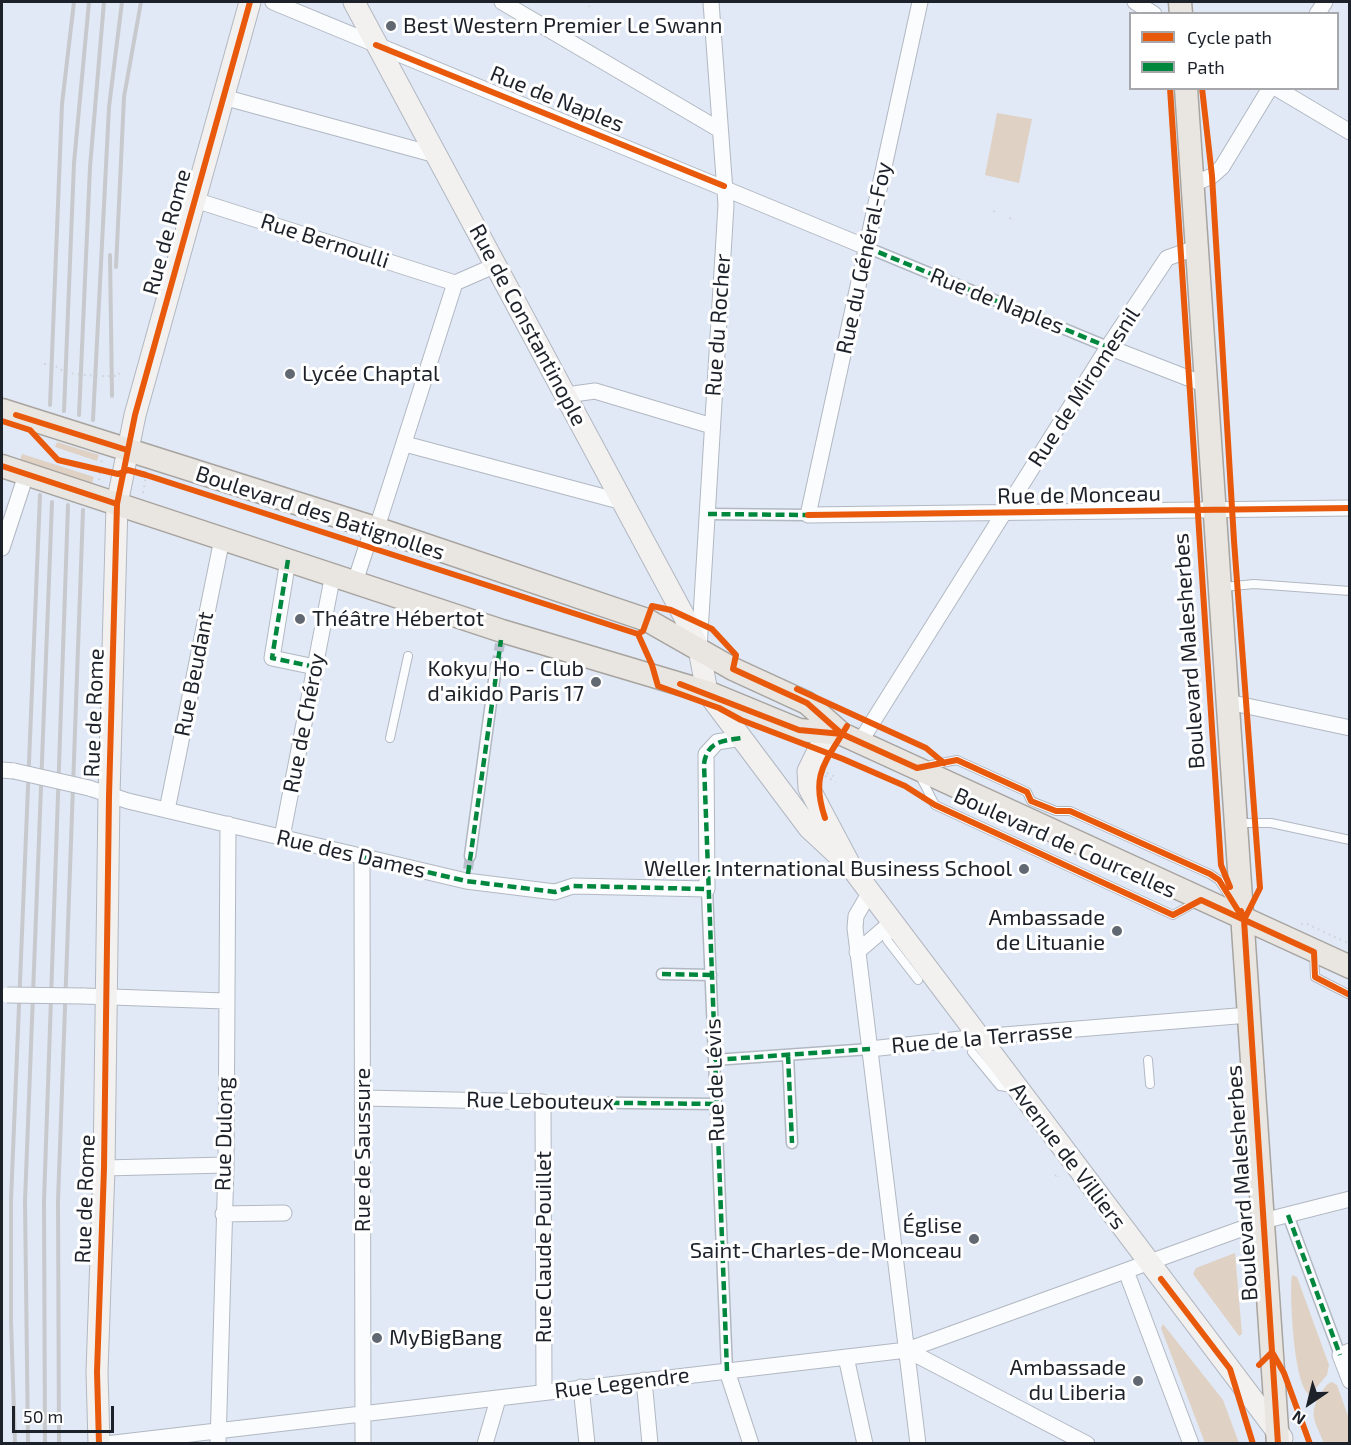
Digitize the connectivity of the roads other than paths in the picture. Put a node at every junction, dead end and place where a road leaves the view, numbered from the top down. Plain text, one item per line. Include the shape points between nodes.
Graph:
1 (250, 2) edge
2 (273, 2) edge
3 (354, 2) edge
4 (502, 2) edge
5 (711, 2) edge
6 (920, 2) edge
7 (1135, 2) edge
8 (1151, 12) edge
9 (376, 45) junction
10 (1186, 90) edge
11 (1269, 90) edge
12 (1279, 90) edge
13 (223, 97) junction
14 (720, 130) junction
15 (1350, 132) edge
16 (436, 155) junction
17 (1193, 184) junction
18 (724, 186) junction
19 (195, 200) junction
20 (866, 247) junction
21 (1198, 247) junction
22 (496, 265) junction
23 (455, 283) junction
24 (1108, 347) junction
25 (1206, 385) junction
26 (566, 395) junction
27 (2, 410) edge
28 (712, 426) junction
29 (405, 444) junction
30 (4, 456) edge
31 (125, 461) junction
32 (26, 475) junction
33 (623, 502) junction
34 (117, 504) junction
35 (1350, 508) edge
36 (1215, 511) junction
37 (708, 514) junction
38 (1003, 514) junction
39 (808, 515) junction
40 (375, 528) junction
41 (222, 539) junction
42 (2, 548) edge
43 (288, 560) junction
44 (333, 574) junction
45 (355, 582) junction
46 (1220, 587) junction
47 (1350, 591) edge
48 (673, 596) junction
49 (703, 599) junction
50 (699, 650) junction
51 (408, 656) dead end
52 (496, 666) tunnel mouth
53 (315, 667) junction
54 (707, 692) junction
55 (1228, 702) junction
56 (1350, 728) edge
57 (390, 738) dead end
58 (741, 738) junction
59 (829, 754) junction
60 (917, 768) junction
61 (8, 770) edge
62 (771, 777) junction
63 (109, 796) junction
64 (167, 810) junction
65 (1041, 815) junction
66 (228, 824) junction
67 (1236, 824) junction
68 (282, 837) junction
69 (1350, 840) edge
70 (470, 856) tunnel mouth
71 (362, 857) junction
72 (851, 867) junction
73 (707, 889) junction
74 (870, 892) junction
75 (1201, 900) junction
76 (1244, 920) junction
77 (892, 922) junction
78 (1314, 951) junction
79 (857, 952) junction
80 (1350, 967) edge
81 (662, 974) dead end
82 (711, 975) junction
83 (918, 980) dead end
84 (4, 995) edge
85 (1350, 995) edge
86 (107, 996) junction
87 (225, 1001) junction
88 (1249, 1015) junction
89 (975, 1044) junction
90 (870, 1049) junction
91 (788, 1055) junction
92 (714, 1060) junction
93 (1148, 1060) dead end
94 (1150, 1084) dead end
95 (364, 1098) junction
96 (543, 1098) junction
97 (716, 1104) junction
98 (792, 1143) dead end
99 (226, 1165) junction
100 (104, 1168) junction
101 (1350, 1199) edge
102 (284, 1213) dead end
103 (223, 1214) junction
104 (1288, 1215) junction
105 (1263, 1221) junction
106 (1150, 1263) junction
107 (1126, 1271) junction
108 (907, 1350) junction
109 (1345, 1353) edge
110 (846, 1357) junction
111 (727, 1371) junction
112 (644, 1380) junction
113 (1350, 1381) edge
114 (581, 1387) junction
115 (544, 1392) junction
116 (498, 1399) junction
117 (363, 1414) junction
118 (218, 1438) edge
119 (1280, 1440) edge
120 (99, 1443) edge
121 (106, 1443) edge
122 (363, 1443) edge
123 (485, 1443) edge
124 (587, 1443) edge
125 (650, 1443) edge
126 (751, 1443) edge
127 (865, 1443) edge
128 (918, 1443) edge
129 (1087, 1443) edge
130 (1191, 1443) edge

1 - 13 main road, Rue de Rome
2 - 9 street, Rue de Naples
3 - 9 main road, Rue de Constantinople
4 - 14 street
5 - 14 street, Rue du Rocher
6 - 20 street, Rue du Général-Foy
7 - 8 street
9 - 16 main road, Rue de Constantinople
9 - 18 street, Rue de Naples
10 - 17 main road, Boulevard Malesherbes
11 - 17 street via 1222,167
12 - 15 street
13 - 16 street
13 - 19 main road, Rue de Rome
14 - 18 street, Rue du Rocher
16 - 22 main road, Rue de Constantinople
17 - 21 main road, Boulevard Malesherbes
18 - 20 street, Rue de Naples
18 - 28 street, Rue du Rocher
19 - 23 street, Rue Bernoulli
19 - 31 main road, Rue de Rome
20 - 24 street, Rue de Naples
20 - 39 street, Rue du Général-Foy
21 - 24 street, Rue de Miromesnil via 1167,258
21 - 25 main road, Boulevard Malesherbes
22 - 23 street
22 - 26 main road, Rue de Constantinople
23 - 29 street
24 - 25 street, Rue de Naples
24 - 38 street, Rue de Miromesnil
25 - 36 main road, Boulevard Malesherbes
26 - 28 street via 595,391
26 - 33 main road, Rue de Constantinople
27 - 31 main road, Boulevard des Batignolles
28 - 37 street, Rue du Rocher
29 - 33 street
29 - 40 street
30 - 32 main road
31 - 34 main road, Rue de Rome
31 - 40 main road, Boulevard des Batignolles
32 - 34 main road
32 - 42 street
33 - 48 main road, Rue de Constantinople
34 - 41 main road
34 - 63 main road, Rue de Rome
35 - 36 street, Rue de Monceau
36 - 38 street, Rue de Monceau
36 - 46 main road, Boulevard Malesherbes
37 - 39 street, Rue de Monceau
37 - 49 street, Rue du Rocher
38 - 39 street, Rue de Monceau
38 - 59 street, Rue de Miromesnil
40 - 45 street, Boulevard des Batignolles
40 - 50 main road, Boulevard des Batignolles via 647,620
41 - 43 main road
41 - 64 street, Rue Beudant
43 - 44 main road
43 - 53 street via 272,658
44 - 45 main road
44 - 53 street, Rue de Chéroy
45 - 54 main road via 422,609
46 - 47 lane via 1254,584
46 - 55 main road, Boulevard Malesherbes
48 - 49 street
48 - 50 main road, Rue de Constantinople
49 - 50 street, Rue du Rocher
50 - 54 main road, Rue de Constantinople
50 - 59 main road, Boulevard de Courcelles via 807,703
51 - 57 lane
52 - 70 street
53 - 68 street, Rue de Chéroy
54 - 58 main road, Avenue de Villiers
54 - 59 main road, Boulevard de Courcelles via 799,730
55 - 56 street
55 - 67 main road, Boulevard Malesherbes
58 - 62 main road, Avenue de Villiers
58 - 73 street, Rue de Lévis via 717,742 706,754
59 - 60 main road, Boulevard de Courcelles
59 - 62 main road via 784,777
59 - 72 main road, Avenue de Villiers via 807,778 811,794
60 - 65 main road, Boulevard de Courcelles
60 - 75 lane, Boulevard de Courcelles via 935,805 1173,915
61 - 63 street, Rue des Dames, bridge
62 - 72 main road, Avenue de Villiers via 809,828
63 - 64 street, Rue des Dames
63 - 86 main road, Rue de Rome
64 - 66 street, Rue des Dames
65 - 75 main road, Boulevard de Courcelles
65 - 76 lane, Boulevard de Courcelles via 1070,811 1210,874 1219,880
66 - 68 street, Rue des Dames
66 - 87 street, Rue Dulong
67 - 69 lane via 1271,823
67 - 76 main road, Boulevard Malesherbes
68 - 71 street, Rue des Dames
71 - 73 street, Rue des Dames via 466,881 555,892 573,886
71 - 95 street, Rue de Saussure
72 - 74 main road, Avenue de Villiers
73 - 82 street, Rue de Lévis
74 - 77 main road, Avenue de Villiers
74 - 79 street via 856,916
75 - 76 main road, Boulevard de Courcelles
76 - 78 main road, Boulevard de Courcelles
76 - 88 main road, Boulevard Malesherbes
77 - 79 street
77 - 83 lane via 887,940
77 - 89 main road, Avenue de Villiers
78 - 80 main road, Boulevard de Courcelles
78 - 85 lane via 1315,977
79 - 90 street
81 - 82 street
82 - 92 street, Rue de Lévis
84 - 86 street, bridge
86 - 87 street
86 - 100 main road, Rue de Rome
87 - 99 street, Rue Dulong
88 - 89 street, Rue de la Terrasse
88 - 105 main road, Boulevard Malesherbes
89 - 90 street, Rue de la Terrasse
89 - 106 main road, Avenue de Villiers via 1018,1090
90 - 91 street, Rue de la Terrasse
90 - 108 street
91 - 92 street, Rue de la Terrasse
91 - 98 street
92 - 97 street, Rue de Lévis
93 - 94 lane
95 - 96 street, Rue Lebouteux
95 - 117 street, Rue de Saussure
96 - 97 street, Rue Lebouteux
96 - 115 street, Rue Claude Pouillet
97 - 111 street, Rue de Lévis
99 - 100 street
99 - 103 street, Rue Dulong
100 - 120 main road, Rue de Rome via 97,1372
101 - 104 street, Rue Legendre
102 - 103 street
103 - 118 street, Rue Dulong
104 - 105 street, Rue Legendre
104 - 109 street
105 - 106 street, Rue Legendre
105 - 119 main road, Boulevard Malesherbes
106 - 107 street, Rue Legendre
106 - 119 main road, Avenue de Villiers
107 - 108 street, Rue Legendre
107 - 130 street
108 - 110 street, Rue Legendre
108 - 128 street
108 - 129 street
109 - 113 street
110 - 111 street, Rue Legendre
110 - 127 street
111 - 112 street, Rue Legendre
111 - 126 street, Rue de Lévis
112 - 114 street, Rue Legendre
112 - 125 street
114 - 115 street, Rue Legendre
114 - 124 street
115 - 116 street, Rue Legendre
116 - 117 street, Rue Legendre
116 - 123 street
117 - 118 street, Rue Legendre
117 - 122 street, Rue de Saussure
118 - 121 street, Rue Legendre

